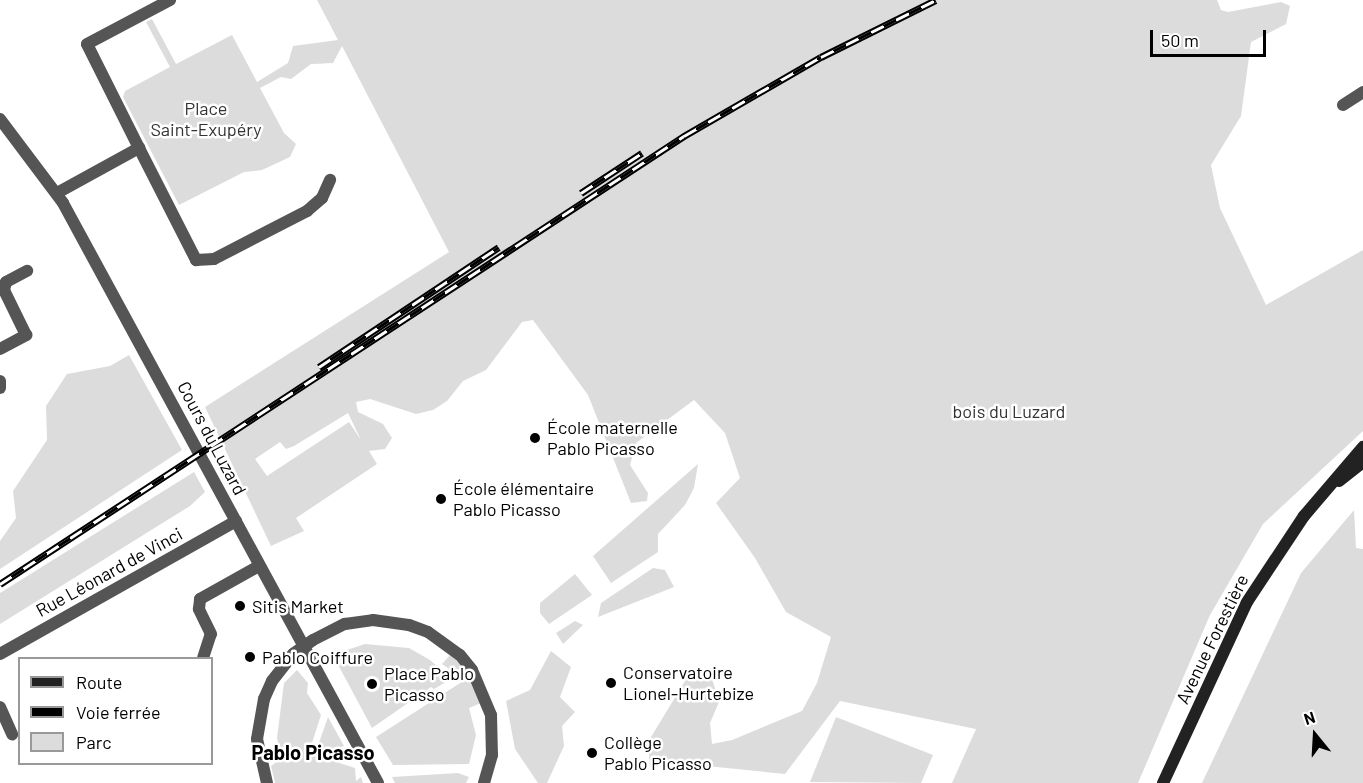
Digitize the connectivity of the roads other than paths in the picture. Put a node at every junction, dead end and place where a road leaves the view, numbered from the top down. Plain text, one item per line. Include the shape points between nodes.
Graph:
1 (170, 0) edge
2 (1363, 92) edge
3 (1343, 105) dead end
4 (0, 119) edge
5 (139, 148) junction
6 (330, 180) dead end
7 (57, 193) junction
8 (27, 271) dead end
9 (3, 299) edge
10 (0, 350) edge
11 (0, 381) edge
12 (0, 388) edge
13 (1363, 447) edge
14 (1363, 462) edge
15 (1324, 493) junction
16 (236, 521) junction
17 (259, 566) junction
18 (303, 646) junction
19 (0, 654) edge
20 (203, 657) edge
21 (0, 707) edge
22 (16, 732) edge
23 (0, 740) edge
24 (376, 782) edge
25 (267, 783) edge
26 (484, 783) edge
27 (1163, 783) edge

1 - 5 street via 87,44
2 - 3 street
4 - 7 street, Cours du Luzard
5 - 6 street via 196,260 214,259 307,211 322,198
5 - 7 street
7 - 16 street, Cours du Luzard
8 - 9 street via 6,282
9 - 10 street via 26,335
11 - 12 street
13 - 15 street
14 - 15 street
15 - 27 street, Avenue Forestière via 1304,516 1247,602
16 - 17 street, Cours du Luzard
16 - 19 street, Rue Léonard de Vinci
17 - 18 street, Cours du Luzard
17 - 20 street via 200,599 199,609 211,634
18 - 24 street, Cours du Luzard
18 - 25 street via 284,664 264,699 257,739
18 - 26 street via 345,624 373,620 409,625 445,642 472,670 491,715 492,755
21 - 22 street
22 - 23 street

